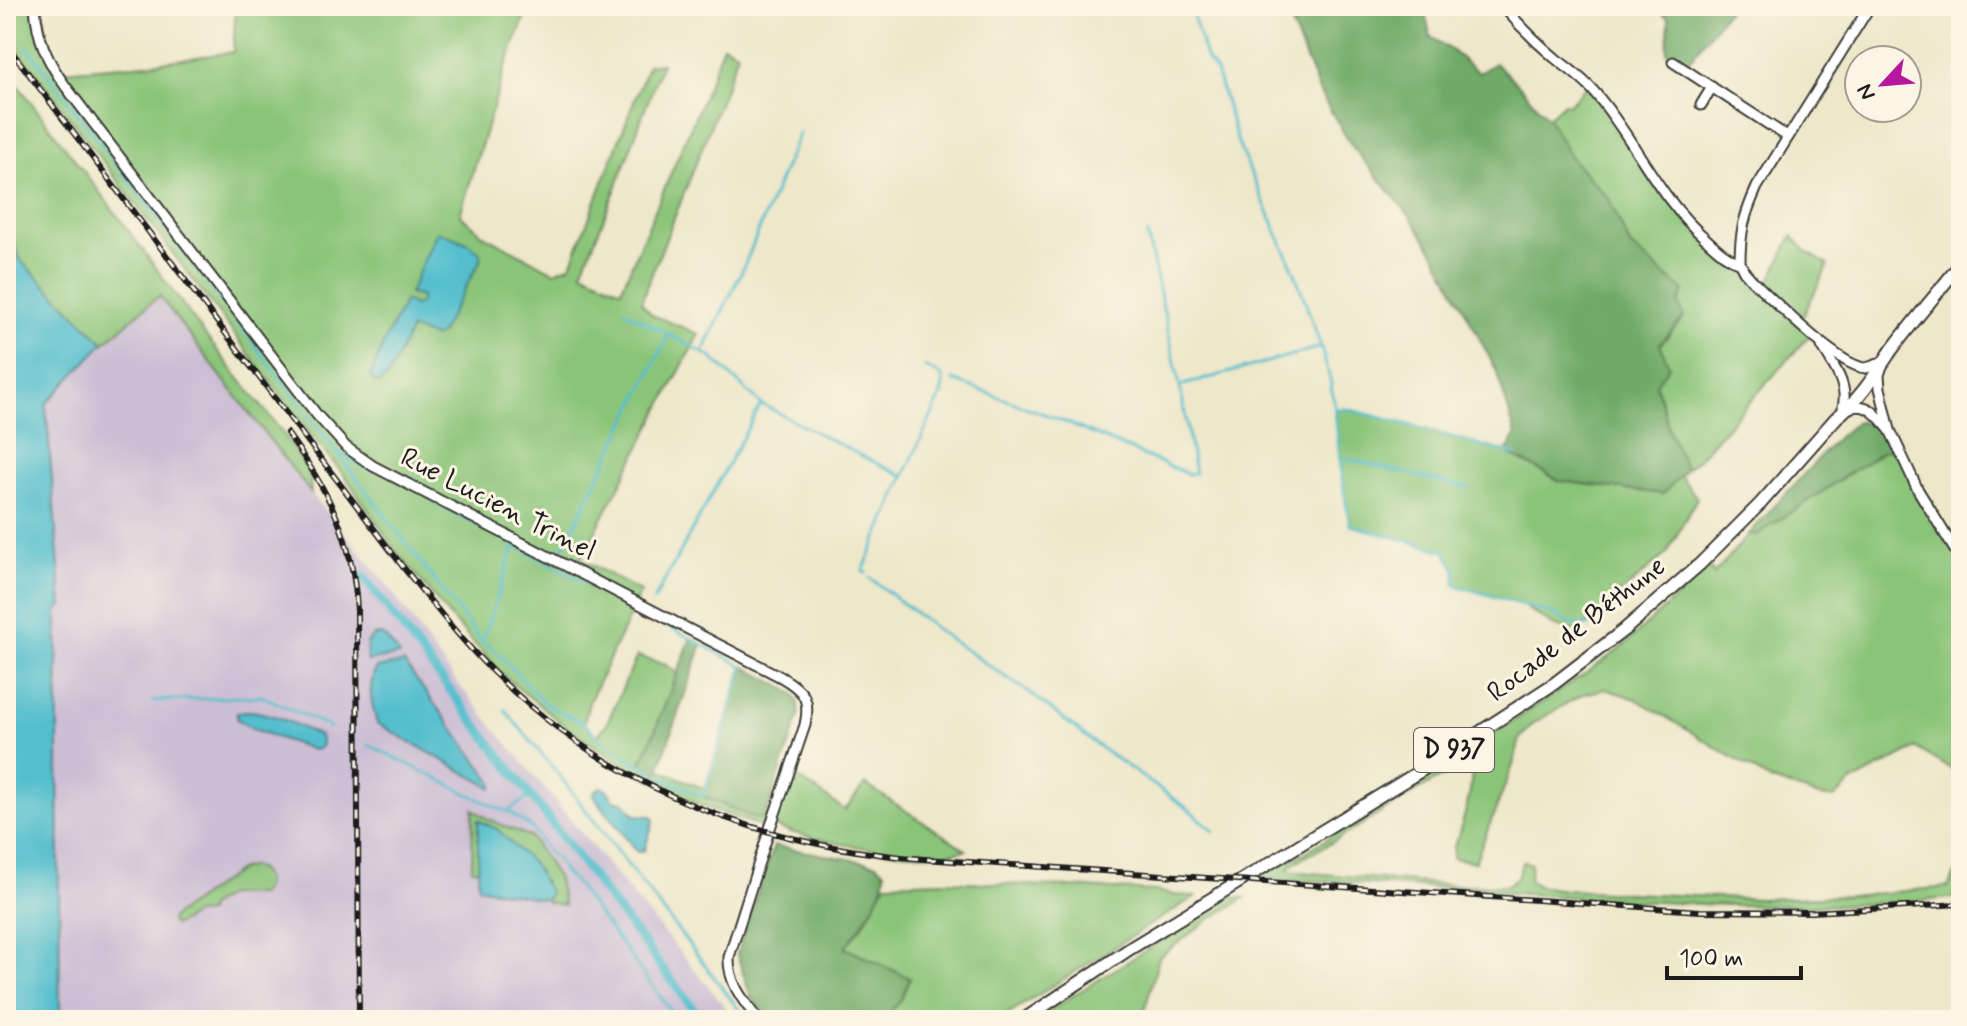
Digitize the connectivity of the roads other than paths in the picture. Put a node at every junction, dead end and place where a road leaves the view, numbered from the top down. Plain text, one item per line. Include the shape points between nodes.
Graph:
1 (35, 6) edge
2 (1503, 6) edge
3 (1870, 6) edge
4 (1673, 62) dead end
5 (1712, 87) junction
6 (1701, 105) dead end
7 (1788, 137) junction
8 (1740, 263) junction
9 (1961, 263) edge
10 (1820, 343) junction
11 (1879, 367) junction
12 (1845, 408) junction
13 (1890, 430) junction
14 (1961, 560) edge
15 (758, 1020) edge
16 (1023, 1020) edge

1 - 15 street, Rue Lucien Trinel via 42,46 60,80 346,447 373,466 781,677 802,693 808,706 805,725 730,951 733,983
2 - 8 street via 1594,91 1687,222
3 - 7 street
4 - 5 street
5 - 6 street
5 - 7 street
7 - 8 street via 1745,214
8 - 10 street
9 - 11 main road, Rocade de Béthune / D 937
10 - 11 street via 1850,363
10 - 12 street via 1839,376
11 - 12 main road, Rocade de Béthune / D 937
11 - 13 street
12 - 13 street via 1864,406
12 - 16 main road, Rocade de Béthune / D 937 via 1717,548 1578,666
13 - 14 street via 1927,507

